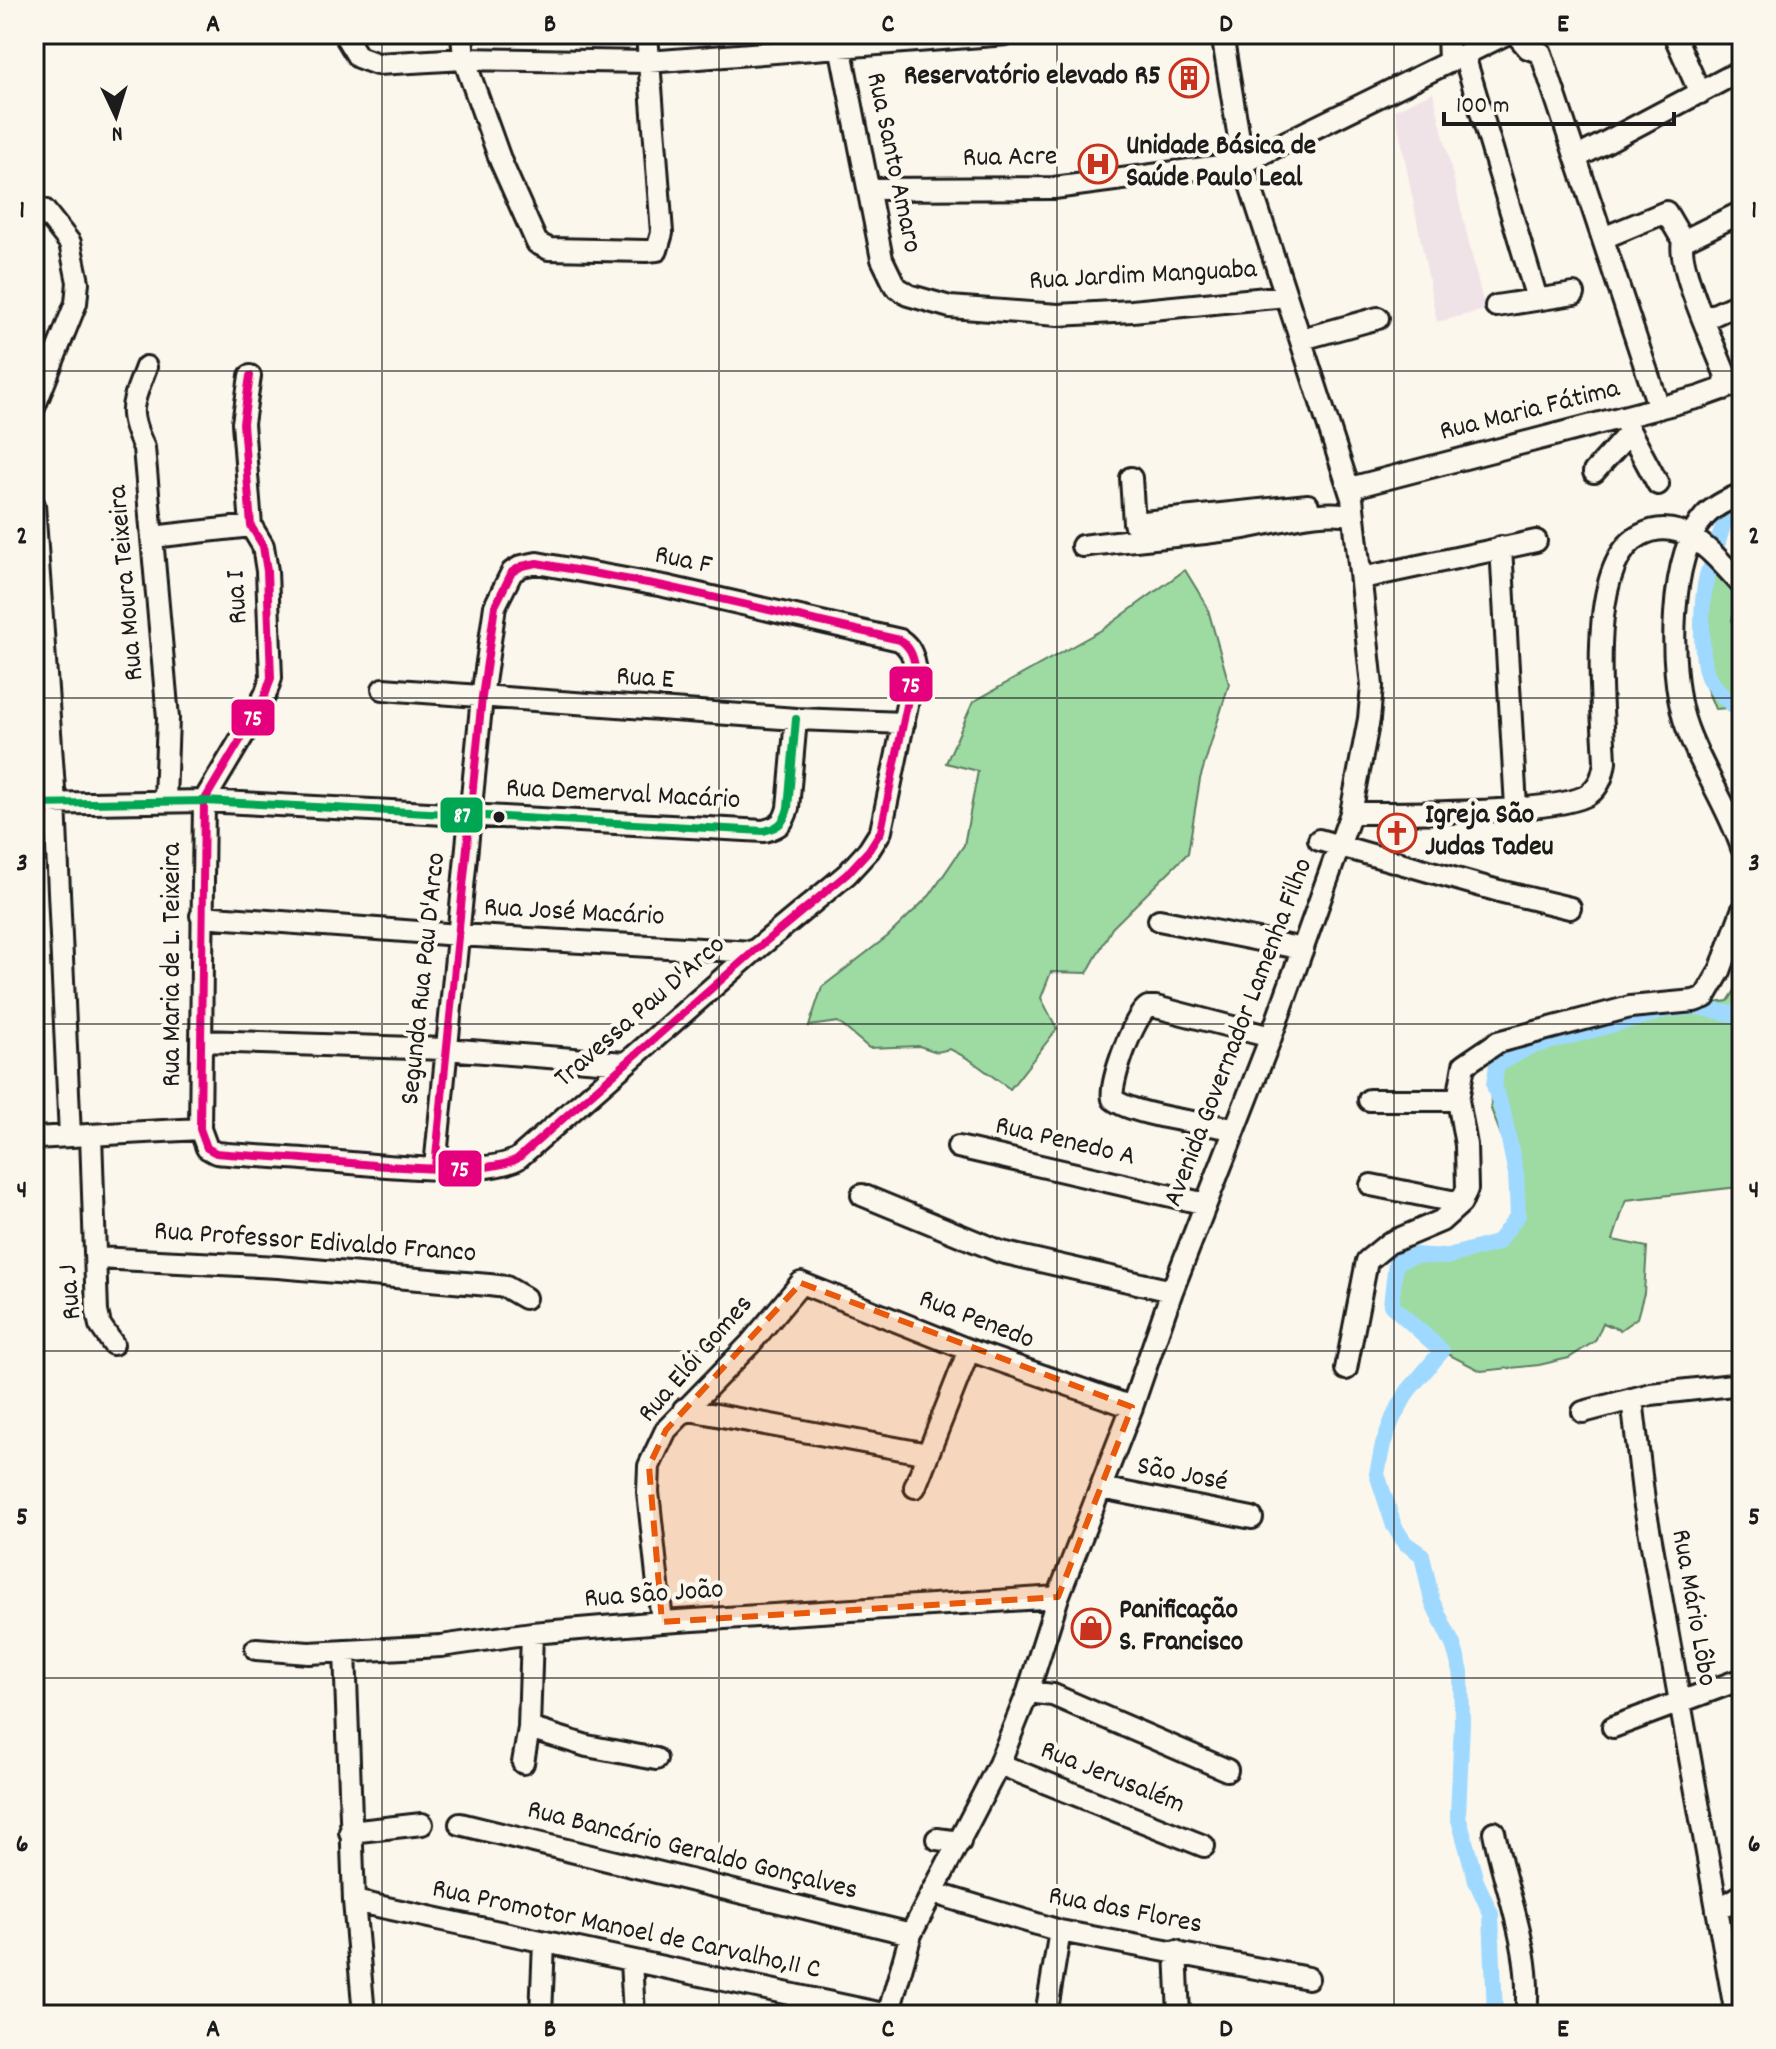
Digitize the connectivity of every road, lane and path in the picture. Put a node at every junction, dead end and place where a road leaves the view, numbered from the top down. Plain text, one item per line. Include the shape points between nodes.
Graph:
1 (344, 34) edge
2 (462, 34) edge
3 (647, 34) edge
4 (1007, 34) edge
5 (1222, 34) edge
6 (1448, 34) edge
7 (1506, 34) edge
8 (1516, 34) edge
9 (1676, 39) dead end
10 (838, 40) edge
11 (1456, 58) junction
12 (464, 59) junction
13 (648, 62) junction
14 (1742, 70) edge
15 (1700, 93) junction
16 (1576, 158) junction
17 (1243, 163) junction
18 (869, 189) junction
19 (44, 210) dead end
20 (1742, 212) edge
21 (1603, 238) junction
22 (1683, 241) junction
23 (1574, 294) dead end
24 (908, 295) joint
25 (1286, 296) junction
26 (1537, 299) junction
27 (1742, 302) edge
28 (1496, 306) dead end
29 (1378, 318) dead end
30 (1705, 319) junction
31 (1302, 339) junction
32 (146, 367) dead end
33 (250, 376) dead end
34 (1733, 386) edge
35 (34, 408) edge
36 (1659, 408) junction
37 (1625, 425) junction
38 (1594, 472) dead end
39 (1131, 478) dead end
40 (1658, 484) dead end
41 (1742, 494) edge
42 (1352, 500) junction
43 (34, 505) edge
44 (251, 526) junction
45 (152, 537) junction
46 (1536, 541) dead end
47 (1700, 544) junction
48 (36, 545) edge
49 (1082, 546) dead end
50 (1501, 547) junction
51 (1362, 578) junction
52 (1738, 581) edge
53 (495, 606) joint
54 (880, 636) joint
55 (383, 689) dead end
56 (482, 697) junction
57 (796, 719) junction
58 (904, 723) junction
59 (165, 800) junction
60 (204, 801) junction
61 (44, 803) edge
62 (1516, 807) junction
63 (1351, 813) junction
64 (470, 816) junction
65 (1319, 840) dead end
66 (1340, 846) junction
67 (1742, 848) edge
68 (1570, 908) dead end
69 (1742, 911) edge
70 (201, 916) junction
71 (1159, 920) dead end
72 (459, 935) junction
73 (1303, 949) junction
74 (753, 952) junction
75 (1271, 1037) junction
76 (203, 1041) junction
77 (445, 1049) junction
78 (625, 1063) junction
79 (1369, 1100) dead end
80 (1458, 1100) junction
81 (200, 1129) junction
82 (1234, 1129) junction
83 (91, 1135) junction
84 (70, 1136) junction
85 (34, 1138) edge
86 (958, 1147) dead end
87 (435, 1167) junction
88 (1371, 1185) dead end
89 (862, 1195) dead end
90 (1461, 1203) junction
91 (1206, 1204) junction
92 (97, 1258) junction
93 (801, 1283) joint
94 (1172, 1291) junction
95 (525, 1298) dead end
96 (113, 1344) dead end
97 (969, 1350) junction
98 (1346, 1369) dead end
99 (1742, 1384) edge
100 (1632, 1399) junction
101 (1132, 1407) junction
102 (684, 1409) junction
103 (1583, 1412) dead end
104 (928, 1454) junction
105 (915, 1487) dead end
106 (1101, 1488) junction
107 (1252, 1518) dead end
108 (1058, 1597) junction
109 (662, 1622) junction
110 (532, 1633) junction
111 (256, 1649) dead end
112 (345, 1651) junction
113 (1742, 1679) edge
114 (1028, 1692) junction
115 (1681, 1703) junction
116 (1613, 1727) dead end
117 (529, 1728) junction
118 (656, 1759) dead end
119 (523, 1763) dead end
120 (999, 1764) junction
121 (1227, 1770) dead end
122 (422, 1824) dead end
123 (460, 1824) dead end
124 (350, 1832) junction
125 (1494, 1832) dead end
126 (937, 1839) dead end
127 (960, 1842) junction
128 (1204, 1846) dead end
129 (934, 1893) junction
130 (1742, 1895) edge
131 (354, 1901) junction
132 (1717, 1910) junction
133 (1060, 1931) junction
134 (911, 1934) junction
135 (544, 1942) junction
136 (1176, 1951) junction
137 (631, 1961) junction
138 (1308, 1978) dead end
139 (364, 2015) edge
140 (541, 2015) edge
141 (634, 2015) edge
142 (888, 2015) edge
143 (1046, 2015) edge
144 (1179, 2015) edge
145 (1526, 2015) edge
146 (1736, 2015) edge

1 - 12 street via 358,57 377,64
2 - 12 street
3 - 13 street
4 - 10 street
5 - 17 street, Avenida Governador Lamenha Filho
6 - 11 street
7 - 11 street, Rua Acre
8 - 16 street via 1541,53
9 - 15 street
10 - 13 street
10 - 18 street, Rua Santo Amaro
11 - 17 street, Rua Acre
11 - 26 street
12 - 13 street
12 - 13 street via 537,243 549,249 657,250 662,233
14 - 15 street
15 - 16 street
16 - 21 street
17 - 18 street, Rua Acre via 1054,188
17 - 25 street, Avenida Governador Lamenha Filho
18 - 24 street, Rua Santo Amaro via 885,268 895,286
19 - 35 street via 70,243 78,282 76,303
20 - 22 street
21 - 22 street via 1666,212
21 - 36 street
22 - 30 street via 1687,275
23 - 26 street
24 - 25 street, Rua Jardim Manguaba via 950,307 1058,315
25 - 31 street, Avenida Governador Lamenha Filho
26 - 28 street
27 - 30 street
29 - 31 street
30 - 34 street
31 - 42 street, Avenida Governador Lamenha Filho
32 - 45 street, Rua Moura Teixeira via 131,414 144,448
33 - 44 street, Rua I via 243,423
34 - 36 street, Rua Maria Fátima
36 - 37 street, Rua Maria Fátima
37 - 38 street
37 - 40 street
37 - 42 street, Rua Maria Fátima
39 - 42 street via 1134,523
41 - 47 street via 1704,516
42 - 49 street via 1341,512 1235,530
42 - 51 street, Avenida Governador Lamenha Filho
43 - 48 street
44 - 45 street
44 - 60 street, Rua I via 263,546 267,571 271,678
45 - 59 street, Rua Moura Teixeira via 168,718
46 - 50 street
47 - 52 street
47 - 62 street via 1668,528 1636,537 1622,553 1610,575 1602,629 1605,762 1599,783 1573,801
47 - 67 street via 1678,587 1677,687 1690,737
48 - 61 street
50 - 51 street
50 - 62 street
51 - 63 street, Avenida Governador Lamenha Filho via 1372,686
53 - 54 street, Rua F via 512,572 537,563
53 - 56 street, Segunda Rua Pau D'Arco
54 - 58 street, Travessa Pau D'Arco via 900,640 914,657
55 - 56 street, Rua E
56 - 57 street, Rua E
56 - 64 street, Segunda Rua Pau D'Arco
57 - 58 street, Rua E
57 - 64 street, Rua Demerval Macário via 788,808 777,828
58 - 74 street, Travessa Pau D'Arco via 881,831 869,850
59 - 60 street, Rua Demerval Macário
59 - 61 street, Rua Demerval Macário
60 - 64 street, Rua Demerval Macário
60 - 70 street, Rua Maria de L. Teixeira
61 - 84 street
62 - 63 street
63 - 66 street, Avenida Governador Lamenha Filho
64 - 72 street, Segunda Rua Pau D'Arco
65 - 66 street
66 - 68 street
66 - 73 street, Avenida Governador Lamenha Filho
69 - 80 street via 1705,997 1630,1007 1498,1042 1464,1065
70 - 72 street, Rua José Macário
70 - 76 street, Rua Maria de L. Teixeira
71 - 73 street
72 - 74 street, Rua José Macário
72 - 77 street, Segunda Rua Pau D'Arco
73 - 75 street, Avenida Governador Lamenha Filho
74 - 78 street, Travessa Pau D'Arco
75 - 82 street, Avenida Governador Lamenha Filho
75 - 82 street via 1156,1007 1138,1016 1113,1083 1113,1099 1140,1111
76 - 77 street
76 - 81 street, Rua Maria de L. Teixeira
77 - 78 street
77 - 87 street, Segunda Rua Pau D'Arco
78 - 87 street, Travessa Pau D'Arco via 517,1159 504,1166
79 - 80 street
80 - 90 street via 1466,1145 1467,1189
81 - 83 street
81 - 87 street, Travessa Pau D'Arco via 207,1148 216,1153
82 - 91 street, Avenida Governador Lamenha Filho
83 - 84 street
83 - 92 street, Rua J
84 - 85 street
86 - 91 street, Rua Penedo A
88 - 90 street
89 - 94 street via 1001,1252
90 - 98 street via 1441,1221 1389,1243 1367,1261
91 - 94 street, Avenida Governador Lamenha Filho
92 - 95 street, Rua Professor Edivaldo Franco via 489,1285
92 - 96 street, Rua J via 97,1312
93 - 97 street, Rua Penedo
93 - 102 street, Rua Elói Gomes via 750,1344
94 - 101 street, Avenida Governador Lamenha Filho
97 - 101 street, Rua Penedo
97 - 104 street
99 - 100 street
100 - 103 street
100 - 115 street, Rua Mário Lôbo via 1644,1501
101 - 106 street, Avenida Governador Lamenha Filho
102 - 104 street
102 - 109 street, Rua Elói Gomes via 666,1430 649,1466
104 - 105 street
106 - 107 street, São José
106 - 108 street, Avenida Governador Lamenha Filho
108 - 109 street, Rua São João
108 - 114 street, Avenida Governador Lamenha Filho
109 - 110 street, Rua São João
110 - 112 street, Rua São João via 441,1646
110 - 117 street
111 - 112 street, Rua São João
112 - 124 street
113 - 115 street
114 - 120 street, Avenida Governador Lamenha Filho
114 - 121 street via 1053,1695
115 - 116 street
115 - 132 street, Rua Mário Lôbo
117 - 118 street
117 - 119 street
120 - 127 street, Avenida Governador Lamenha Filho
120 - 128 street, Rua Jerusalém
122 - 124 street
123 - 134 street, Rua Bancário Geraldo Gonçalves
124 - 131 street
125 - 145 street via 1520,1926 1529,1987
126 - 127 street
127 - 129 street, Avenida Governador Lamenha Filho
129 - 133 street, Rua das Flores
129 - 134 street, Avenida Governador Lamenha Filho
130 - 132 street
131 - 135 street, Rua Promotor Manoel de Carvalho,11 C
131 - 139 street
132 - 146 street, Rua Mário Lôbo
133 - 136 street, Rua das Flores
133 - 143 street
134 - 142 street, Avenida Governador Lamenha Filho
135 - 137 street, Rua Promotor Manoel de Carvalho,11 C
135 - 140 street
136 - 138 street, Rua das Flores
136 - 144 street
137 - 141 street
137 - 142 street, Rua Promotor Manoel de Carvalho,11 C

